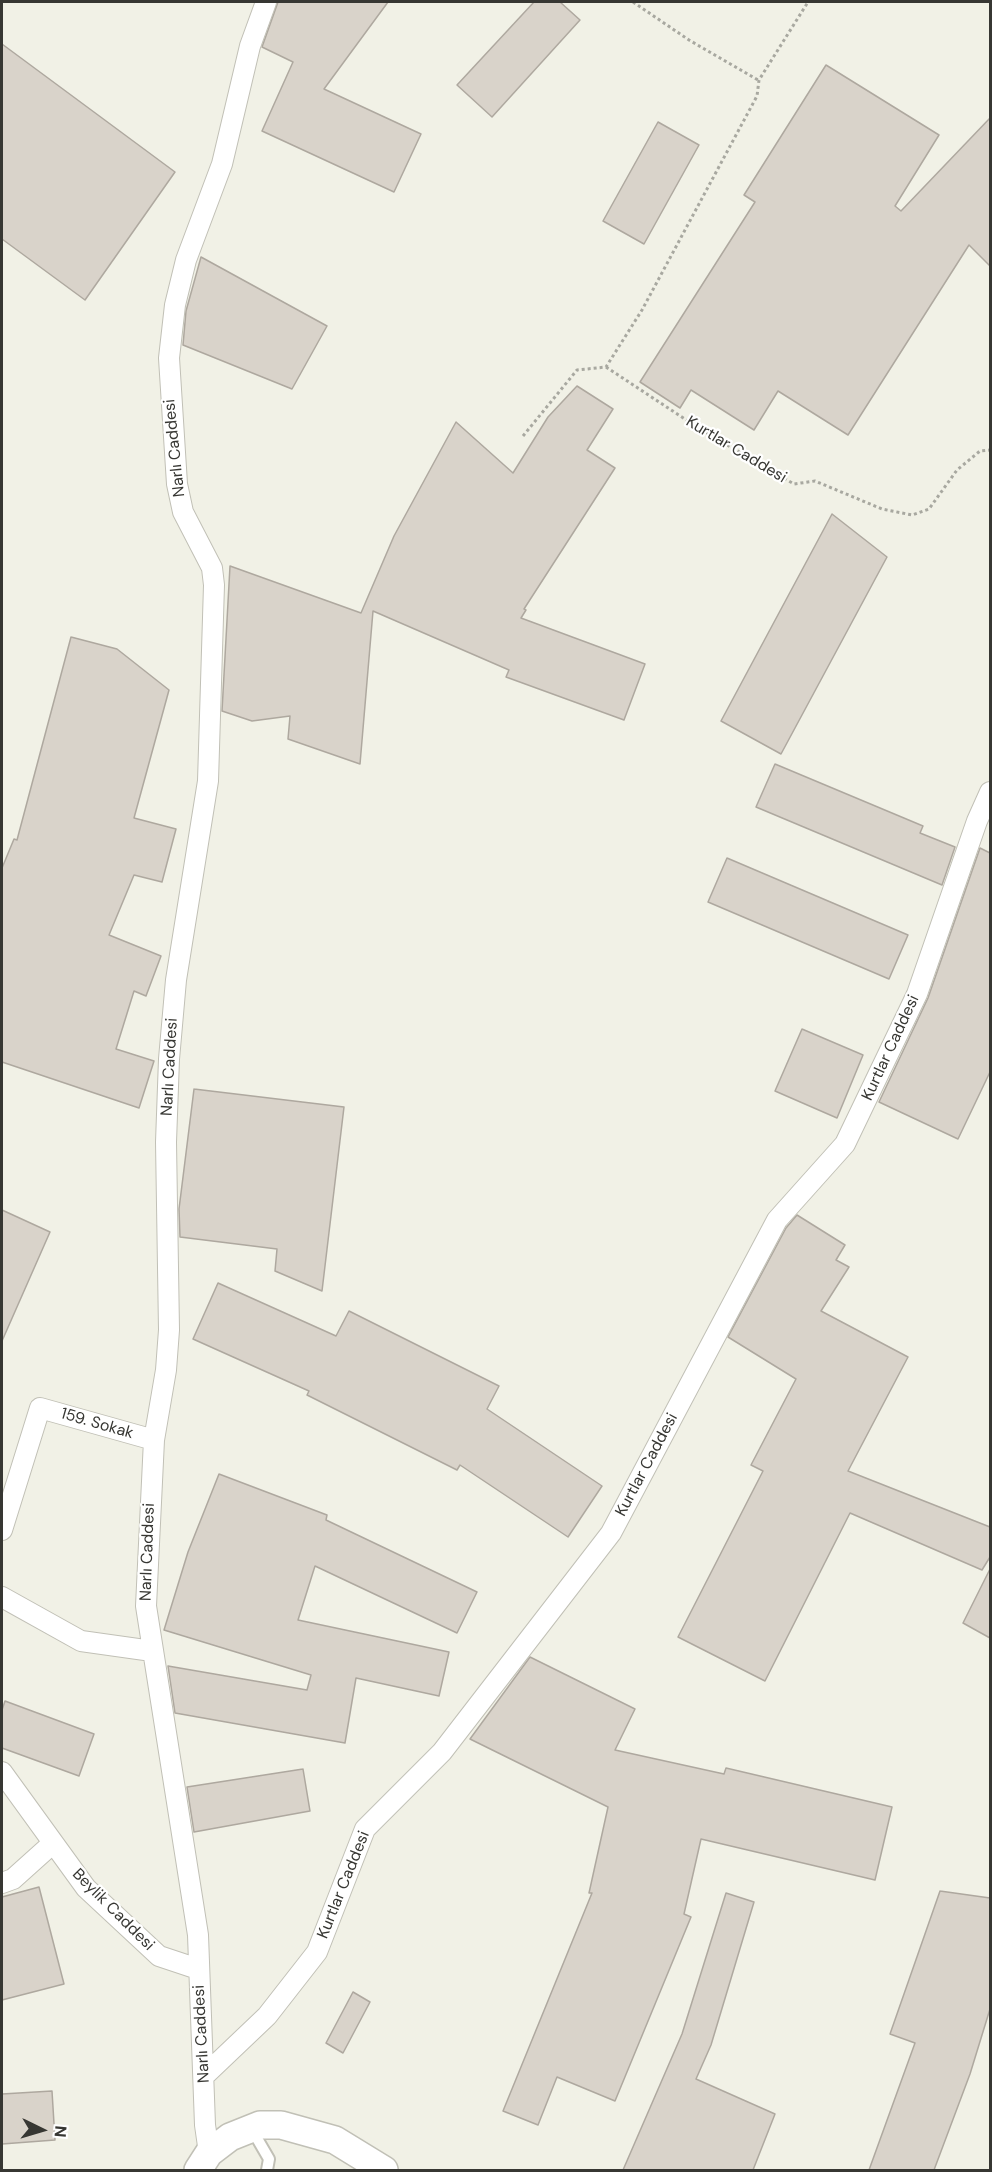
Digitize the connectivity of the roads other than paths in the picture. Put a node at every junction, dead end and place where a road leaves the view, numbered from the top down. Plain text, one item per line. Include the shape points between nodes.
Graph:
1 (267, 2) edge
2 (990, 792) edge
3 (154, 1440) junction
4 (2, 1530) edge
5 (2, 1597) edge
6 (152, 1651) junction
7 (2, 1772) edge
8 (52, 1844) junction
9 (2, 1883) edge
10 (199, 1964) junction
11 (205, 2075) junction
12 (251, 2128) junction
13 (204, 2162) edge
14 (267, 2170) edge
15 (384, 2170) edge

1 - 3 street, Narlı Caddesi via 250,46 222,164 186,260 175,305 169,357 177,484 183,512 212,568 214,585 208,782 176,980 169,1059 169,1330
2 - 11 street, Kurtlar Caddesi via 916,994 845,1144 777,1220 611,1533 442,1752 365,1829 317,1952 267,2016
3 - 4 street, 159. Sokak via 40,1408
3 - 6 street, Narlı Caddesi via 146,1606
5 - 6 street via 81,1641
6 - 10 street, Narlı Caddesi via 194,1899
7 - 8 street, Beylik Caddesi
8 - 9 street via 13,1879
8 - 10 street, Beylik Caddesi via 86,1888 159,1956 192,1966
10 - 11 street, Narlı Caddesi
11 - 13 street, Narlı Caddesi
12 - 13 main road via 230,2137
12 - 14 lane via 269,2159
12 - 15 main road via 281,2126 335,2140

